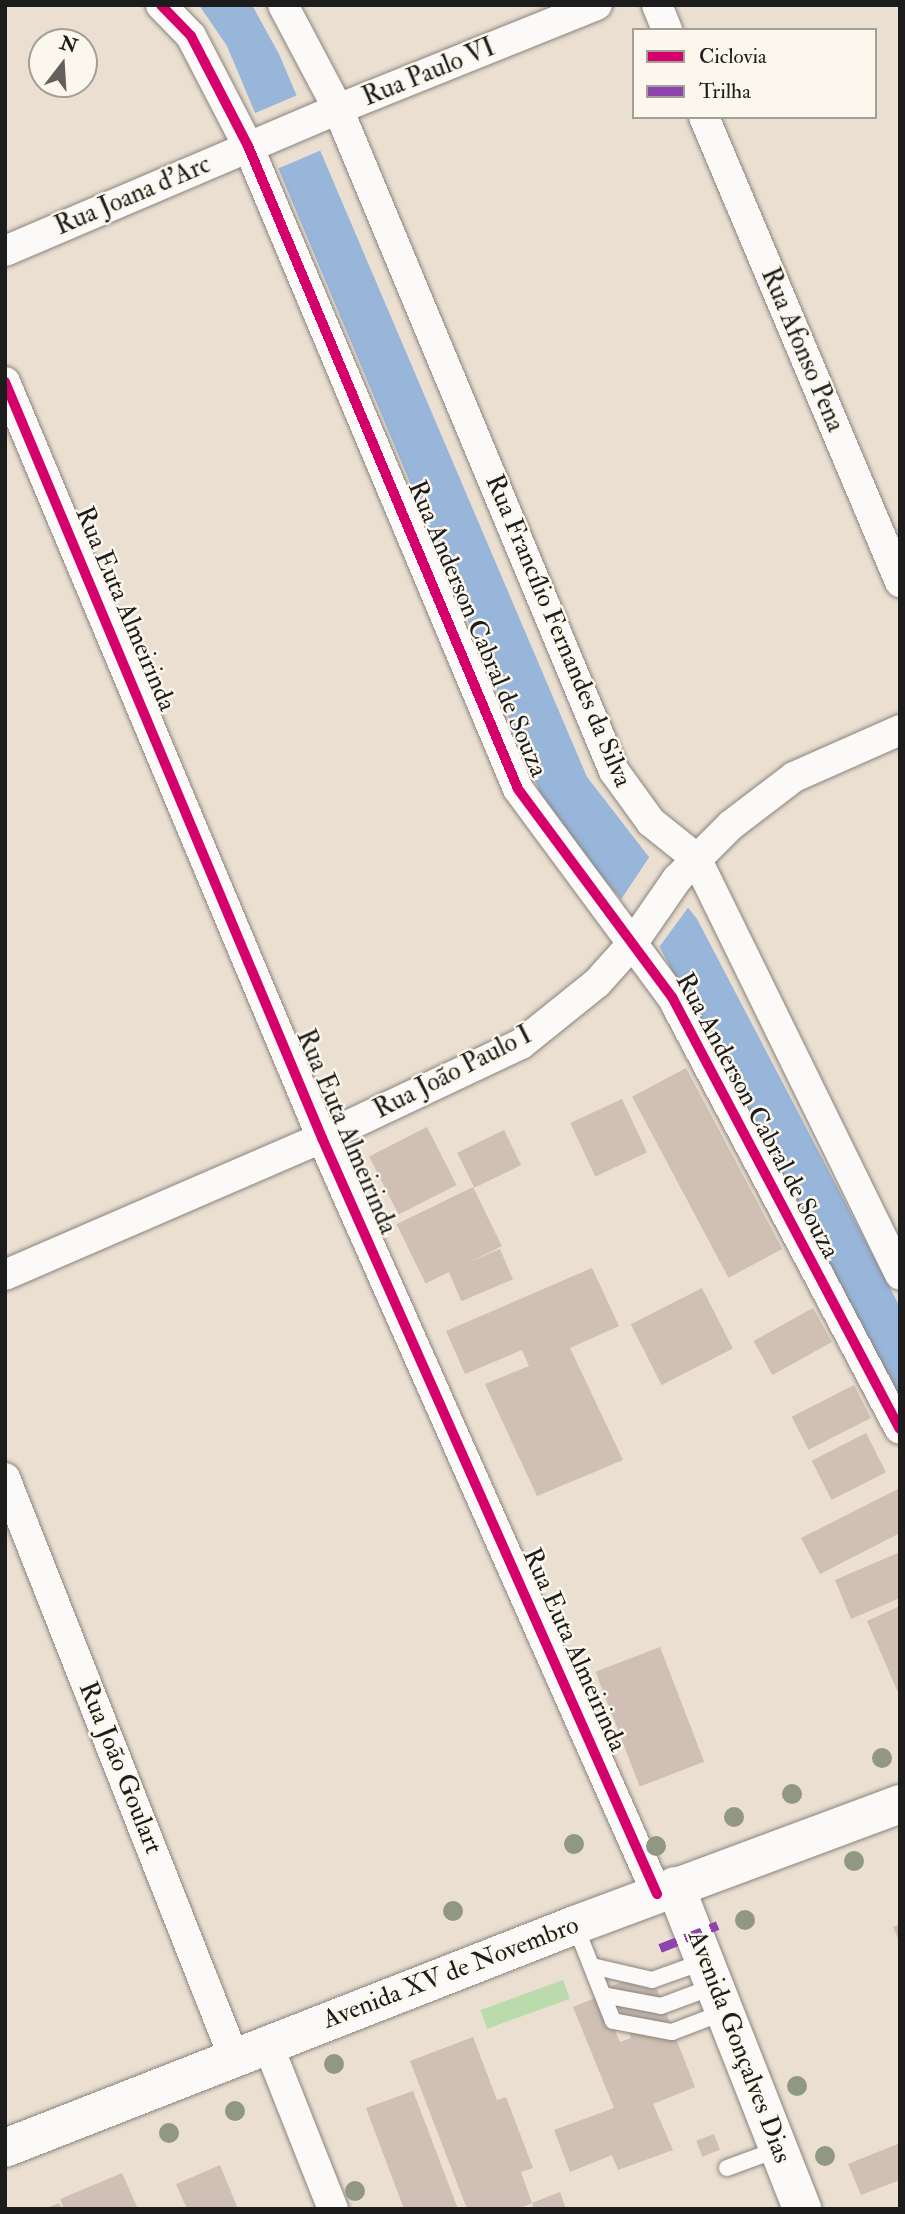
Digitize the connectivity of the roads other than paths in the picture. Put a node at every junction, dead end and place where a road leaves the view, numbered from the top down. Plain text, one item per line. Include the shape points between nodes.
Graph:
1 (161, 5) edge
2 (283, 5) edge
3 (597, 5) edge
4 (657, 5) edge
5 (666, 28) edge
6 (327, 114) junction
7 (705, 119) edge
8 (254, 144) junction
9 (5, 251) edge
10 (5, 382) edge
11 (900, 582) edge
12 (900, 730) edge
13 (686, 869) junction
14 (636, 938) junction
15 (322, 1138) junction
16 (5, 1275) edge
17 (900, 1275) edge
18 (900, 1429) edge
19 (5, 1478) edge
20 (900, 1804) edge
21 (666, 1890) junction
22 (575, 1925) junction
23 (592, 1966) junction
24 (715, 1986) junction
25 (603, 1995) junction
26 (251, 2051) junction
27 (5, 2148) edge
28 (779, 2149) junction
29 (727, 2168) dead end
30 (333, 2209) edge
31 (802, 2209) edge

1 - 8 street, Rua Anderson Cabral de Souza via 191,36
2 - 6 street, Rua Francílio Fernandes da Silva
3 - 6 street, Rua Paulo VI
4 - 5 street
6 - 8 street, Rua Paulo VI
6 - 13 street, Rua Francílio Fernandes da Silva via 614,771
7 - 11 street, Rua Afonso Pena
8 - 9 street, Rua Joana d'Arc
8 - 14 street, Rua Anderson Cabral de Souza via 518,789
10 - 15 street, Rua Euta Almeirinda
12 - 13 street via 794,777
13 - 14 street, Rua João Paulo I
13 - 17 street, Rua Francílio Fernandes da Silva
14 - 15 street, Rua João Paulo I via 597,983 521,1044
14 - 18 street, Rua Anderson Cabral de Souza via 672,997
15 - 16 street, Rua João Paulo I
15 - 21 street, Rua Euta Almeirinda
19 - 26 street, Rua João Goulart
20 - 21 street, Avenida XV de Novembro
21 - 22 street, Avenida XV de Novembro
21 - 24 street, Avenida Gonçalves Dias
22 - 23 lane
22 - 26 street, Avenida XV de Novembro
23 - 24 lane via 652,1980
23 - 25 lane
24 - 25 lane via 661,2006
24 - 25 lane via 673,2032 613,2021
24 - 28 street, Avenida Gonçalves Dias
26 - 27 street, Avenida XV de Novembro
26 - 30 street, Rua João Goulart
28 - 29 lane
28 - 31 street, Avenida Gonçalves Dias

